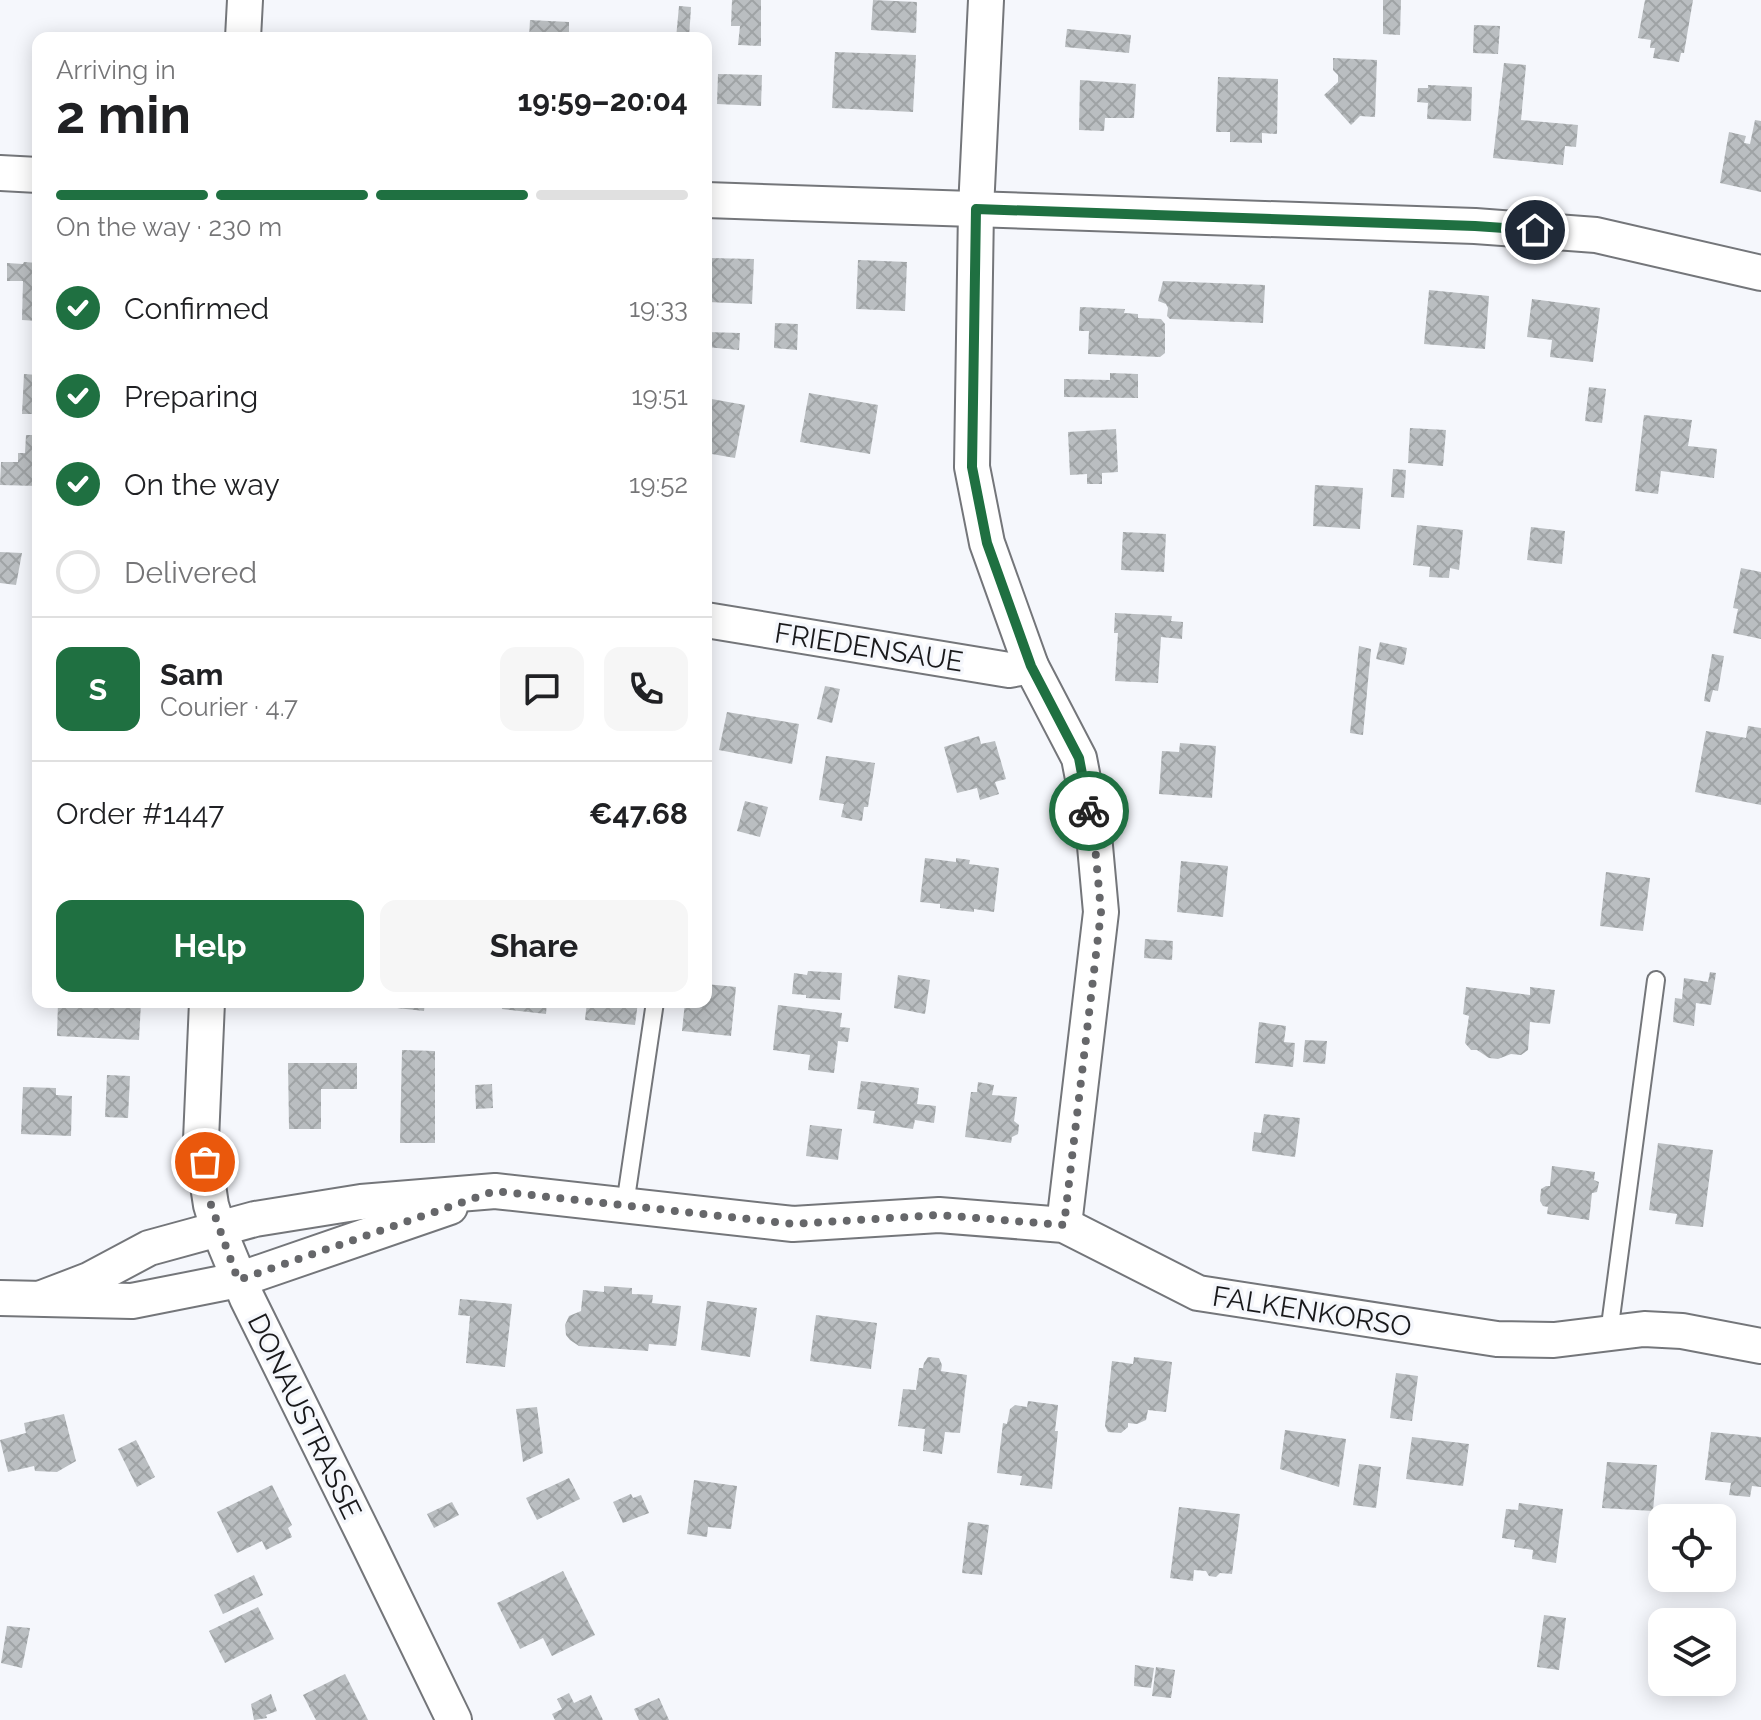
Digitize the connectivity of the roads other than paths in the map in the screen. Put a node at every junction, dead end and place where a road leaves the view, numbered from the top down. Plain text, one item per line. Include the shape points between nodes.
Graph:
1 (245, 0) edge
2 (986, 0) edge
3 (243, 32) edge
4 (0, 173) edge
5 (32, 175) edge
6 (712, 200) edge
7 (976, 209) junction
8 (1761, 273) edge
9 (712, 621) edge
10 (1031, 666) junction
11 (1656, 980) dead end
12 (207, 1008) edge
13 (654, 1008) edge
14 (495, 1191) junction
15 (625, 1205) junction
16 (1064, 1225) junction
17 (218, 1228) junction
18 (238, 1280) junction
19 (0, 1298) edge
20 (42, 1298) junction
21 (1609, 1333) junction
22 (1761, 1346) edge
23 (454, 1720) edge

1 - 3 street
2 - 7 street
4 - 5 street
6 - 7 street
7 - 8 street via 1596,235
7 - 10 street via 972,467 987,543
9 - 10 street, FRIEDENSAUE via 1009,670
10 - 16 street via 1079,758 1101,912
11 - 21 lane
12 - 17 street, DONAUSTRASSE via 201,1140
13 - 15 lane
14 - 15 street, FALKENKORSO
14 - 17 street, FALKENKORSO via 361,1202
14 - 18 street, FALKENKORSO
15 - 16 street, FALKENKORSO via 793,1224 939,1215
16 - 21 street, FALKENKORSO via 1198,1293 1497,1339 1554,1340
17 - 18 street, DONAUSTRASSE
17 - 20 street, FALKENKORSO via 149,1248
18 - 20 street, FALKENKORSO via 132,1301
18 - 23 street, DONAUSTRASSE
19 - 20 street, FALKENKORSO
21 - 22 street, FALKENKORSO via 1682,1331

